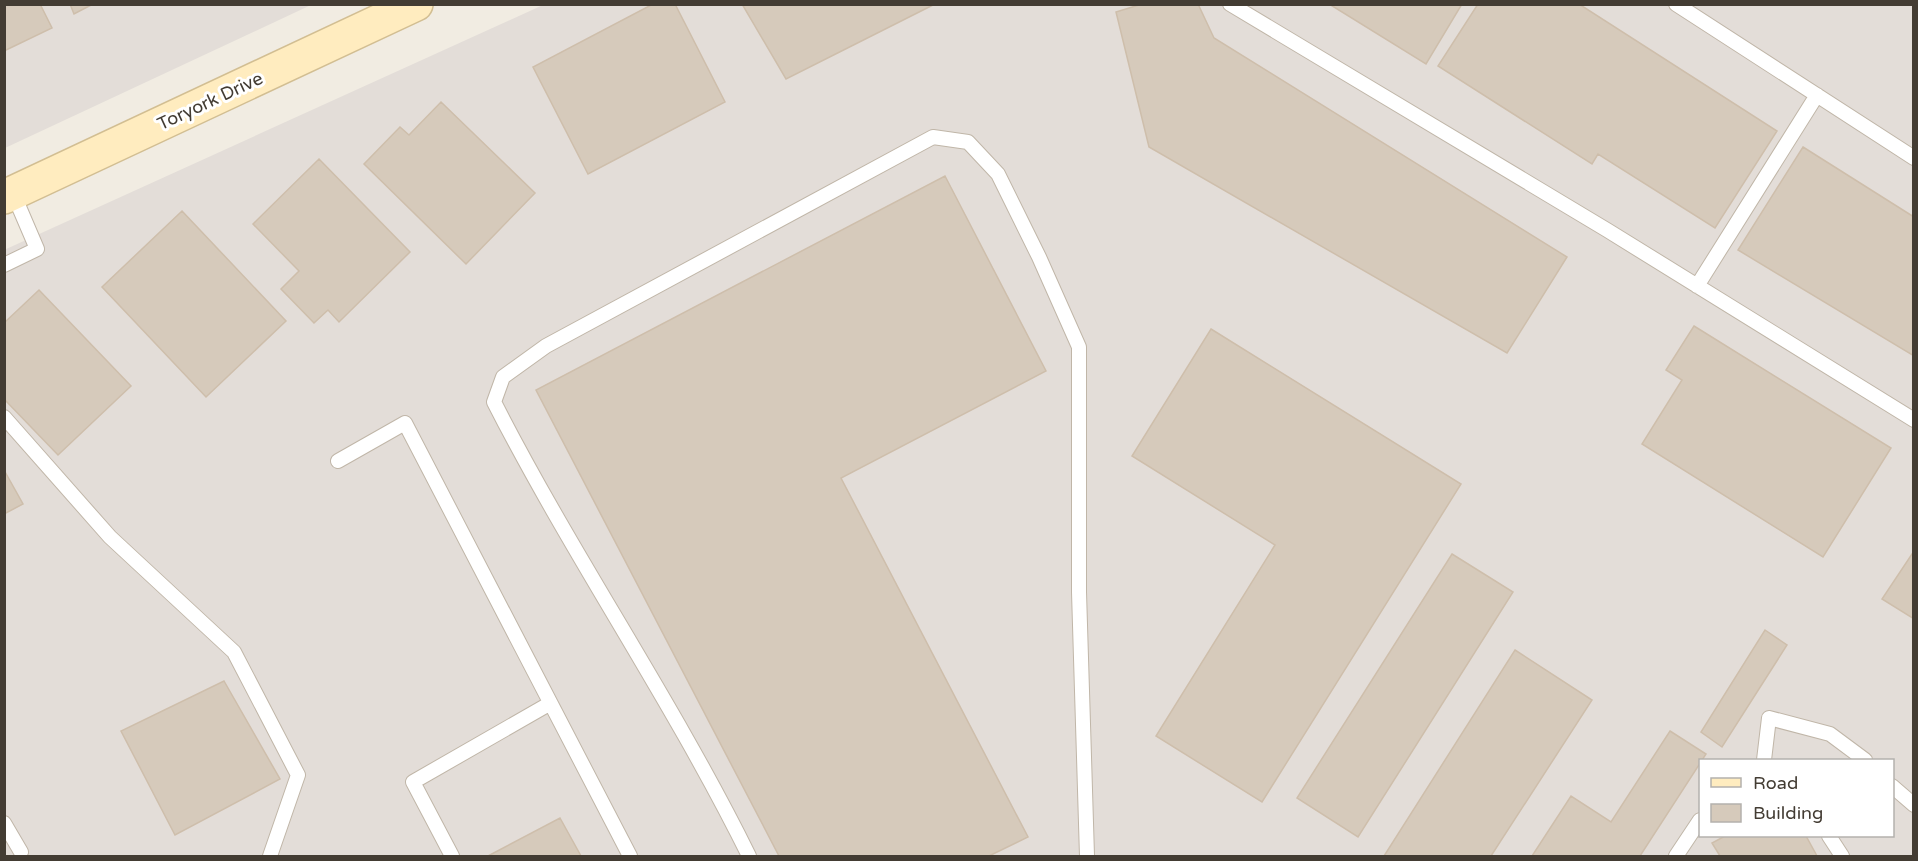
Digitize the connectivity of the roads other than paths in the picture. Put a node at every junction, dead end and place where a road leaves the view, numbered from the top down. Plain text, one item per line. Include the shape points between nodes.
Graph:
1 (416, 4) edge
2 (1230, 4) edge
3 (1676, 4) edge
4 (1817, 95) junction
5 (1914, 158) edge
6 (9, 195) edge
7 (4, 265) edge
8 (1697, 286) junction
9 (4, 417) edge
10 (1914, 420) edge
11 (338, 461) dead end
12 (549, 704) junction
13 (1764, 759) edge
14 (1864, 759) edge
15 (1894, 787) edge
16 (1914, 805) edge
17 (4, 823) edge
18 (1699, 823) edge
19 (1830, 837) edge
20 (21, 852) dead end
21 (270, 856) edge
22 (452, 856) edge
23 (630, 856) edge
24 (749, 856) edge
25 (1087, 856) edge
26 (1676, 856) edge
27 (1842, 856) edge

1 - 6 street, Toryork Drive
2 - 8 lane
3 - 4 lane
4 - 5 lane
4 - 8 lane
6 - 7 lane via 37,249
8 - 10 lane
9 - 21 lane via 110,537 234,652 298,775
11 - 12 lane via 405,423
12 - 22 lane via 413,782
12 - 23 lane
13 - 14 lane via 1769,718 1830,734
15 - 16 lane
17 - 20 lane
18 - 26 lane
19 - 27 lane
24 - 25 lane via 649,671 536,483 494,402 503,377 546,346 933,138 968,142 998,174 1079,347 1079,592

